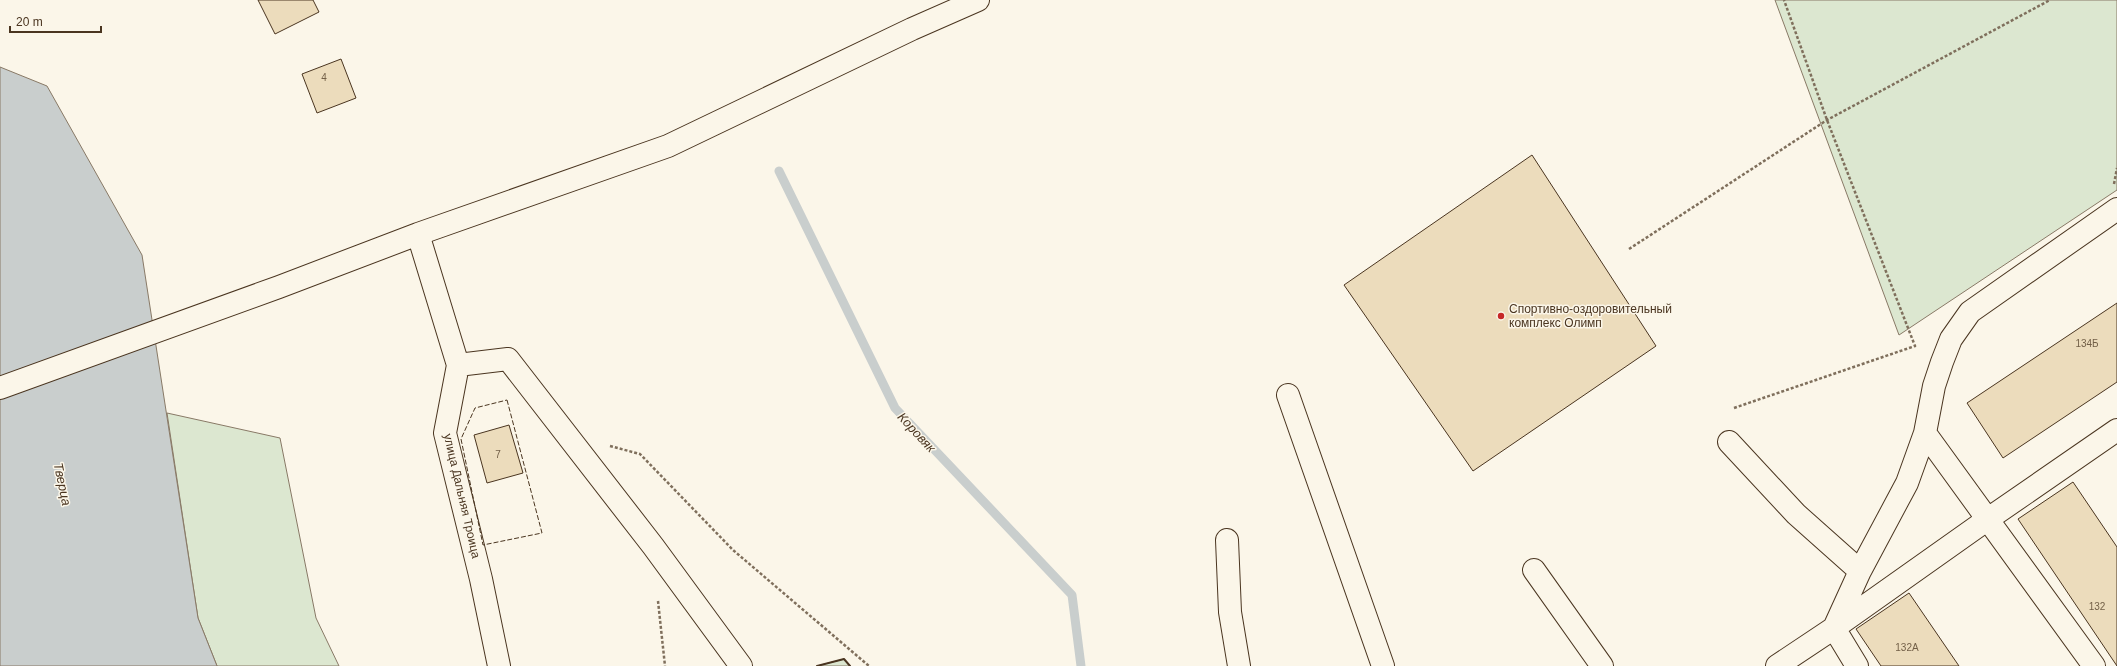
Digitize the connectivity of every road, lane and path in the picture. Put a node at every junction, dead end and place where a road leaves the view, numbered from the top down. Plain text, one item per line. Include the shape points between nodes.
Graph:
1 (978, 0) edge
2 (1784, 0) edge
3 (2050, 0) edge
4 (1827, 120) junction
5 (2117, 209) edge
6 (418, 234) junction
7 (1629, 249) dead end
8 (458, 364) junction
9 (0, 388) edge
10 (1288, 395) dead end
11 (1734, 408) dead end
12 (2117, 430) edge
13 (1925, 433) junction
14 (1729, 442) dead end
15 (610, 445) dead end
16 (1988, 519) junction
17 (1226, 540) dead end
18 (1534, 570) dead end
19 (1860, 571) junction
20 (658, 599) dead end
21 (1834, 628) junction
22 (499, 666) edge
23 (665, 666) edge
24 (741, 666) edge
25 (869, 666) edge
26 (1239, 666) edge
27 (1383, 666) edge
28 (1602, 666) edge
29 (1778, 666) edge
30 (1857, 666) edge
31 (2094, 666) edge

1 - 6 street via 668,146
2 - 4 path
3 - 4 path
4 - 7 path
4 - 11 path via 1915,346
5 - 13 street via 1970,312 1951,339 1942,362 1934,386
6 - 8 street, улица Дальняя Троица
6 - 9 street
8 - 22 street, улица Дальняя Троица via 445,433 481,579
8 - 24 street via 508,359 653,546
10 - 27 street
12 - 16 street
13 - 16 street
13 - 19 street via 1907,483
14 - 19 street via 1796,514
15 - 25 path via 640,454 733,550
16 - 21 street
16 - 31 street
17 - 26 street via 1230,612
18 - 28 street
19 - 21 street
20 - 23 path
21 - 29 street
21 - 30 street

